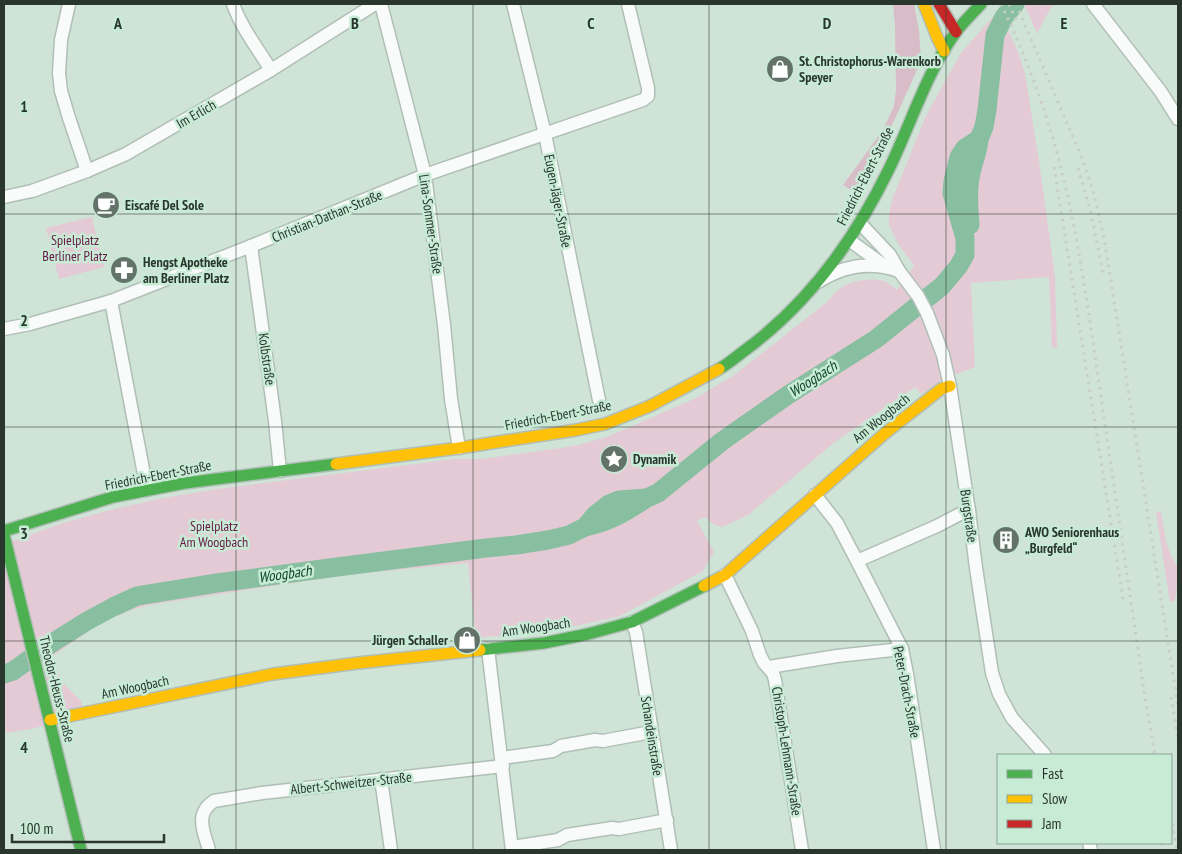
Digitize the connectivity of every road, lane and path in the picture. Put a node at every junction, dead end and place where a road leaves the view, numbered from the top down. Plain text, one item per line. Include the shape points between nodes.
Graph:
1 (69, 4) edge
2 (233, 4) edge
3 (375, 4) edge
4 (381, 4) edge
5 (513, 4) edge
6 (628, 4) edge
7 (924, 4) edge
8 (939, 4) edge
9 (982, 4) edge
10 (1093, 4) edge
11 (956, 32) junction
12 (944, 51) junction
13 (271, 70) junction
14 (1178, 119) edge
15 (545, 134) junction
16 (87, 170) junction
17 (425, 175) junction
18 (4, 197) edge
19 (860, 223) junction
20 (848, 240) junction
21 (251, 246) junction
22 (897, 272) junction
23 (815, 284) junction
24 (111, 301) junction
25 (4, 329) edge
26 (950, 386) junction
27 (599, 400) tunnel mouth
28 (459, 448) junction
29 (280, 471) junction
30 (147, 490) junction
31 (816, 495) junction
32 (969, 511) junction
33 (4, 531) edge
34 (4, 535) edge
35 (857, 561) junction
36 (724, 575) junction
37 (632, 622) junction
38 (488, 649) junction
39 (902, 649) junction
40 (769, 667) junction
41 (50, 720) junction
42 (651, 732) junction
43 (1044, 754) edge
44 (502, 762) junction
45 (381, 780) junction
46 (667, 820) junction
47 (512, 849) edge
48 (81, 850) edge
49 (209, 850) edge
50 (391, 850) edge
51 (671, 850) edge
52 (802, 850) edge
53 (934, 850) edge

1 - 16 street via 61,40 61,91
2 - 13 street
3 - 13 street, Im Erlich
4 - 17 street, Lina-Sommer-Straße
5 - 15 street, Eugen-Jäger-Straße
6 - 15 street, Christian-Dathan-Straße via 648,96
7 - 12 main road
8 - 11 main road
9 - 11 main road, Friedrich-Ebert-Straße
10 - 14 street
11 - 12 main road, Friedrich-Ebert-Straße
12 - 19 main road, Friedrich-Ebert-Straße
13 - 16 street, Im Erlich via 126,154
15 - 17 street, Christian-Dathan-Straße
15 - 27 street, Eugen-Jäger-Straße
16 - 18 street, Im Erlich
17 - 21 street, Christian-Dathan-Straße
17 - 28 street, Lina-Sommer-Straße
19 - 20 main road, Friedrich-Ebert-Straße
19 - 22 street, Burgstraße via 890,254
20 - 22 street, Burgstraße
20 - 23 main road, Friedrich-Ebert-Straße
21 - 24 street, Christian-Dathan-Straße
21 - 29 street, Kolbstraße
22 - 23 street via 875,266 857,266
22 - 26 street, Burgstraße via 927,313 943,355
23 - 28 main road, Friedrich-Ebert-Straße via 759,340 722,367 650,406 617,420 603,420 576,430
24 - 25 street, Christian-Dathan-Straße
24 - 30 street
26 - 31 main road, Am Woogbach via 884,434
26 - 32 street, Burgstraße
28 - 29 main road, Friedrich-Ebert-Straße
29 - 30 main road, Friedrich-Ebert-Straße
30 - 33 main road, Friedrich-Ebert-Straße via 113,497
31 - 35 street, Peter-Drach-Straße via 837,523
31 - 36 main road, Am Woogbach
32 - 35 street
32 - 43 street, Burgstraße via 992,673 1012,718
34 - 41 main road, Theodor-Heuss-Straße
35 - 39 street, Peter-Drach-Straße
36 - 37 main road, Am Woogbach
36 - 40 street, Christoph-Lehmann-Straße via 752,631 760,655
37 - 38 main road, Am Woogbach via 563,640
37 - 42 street, Schandeinstraße
38 - 41 main road, Am Woogbach via 273,674
38 - 44 street
39 - 40 street
39 - 53 street, Peter-Drach-Straße
40 - 52 street, Christoph-Lehmann-Straße via 776,680
41 - 48 main road, Theodor-Heuss-Straße
42 - 44 street, Albert-Schweitzer-Straße via 569,744 553,751
42 - 46 street, Schandeinstraße
44 - 45 street, Albert-Schweitzer-Straße
44 - 47 street
45 - 49 street, Albert-Schweitzer-Straße via 262,793 214,802 203,811 202,824
45 - 50 street
46 - 47 street via 567,835 558,840
46 - 51 street, Schandeinstraße

